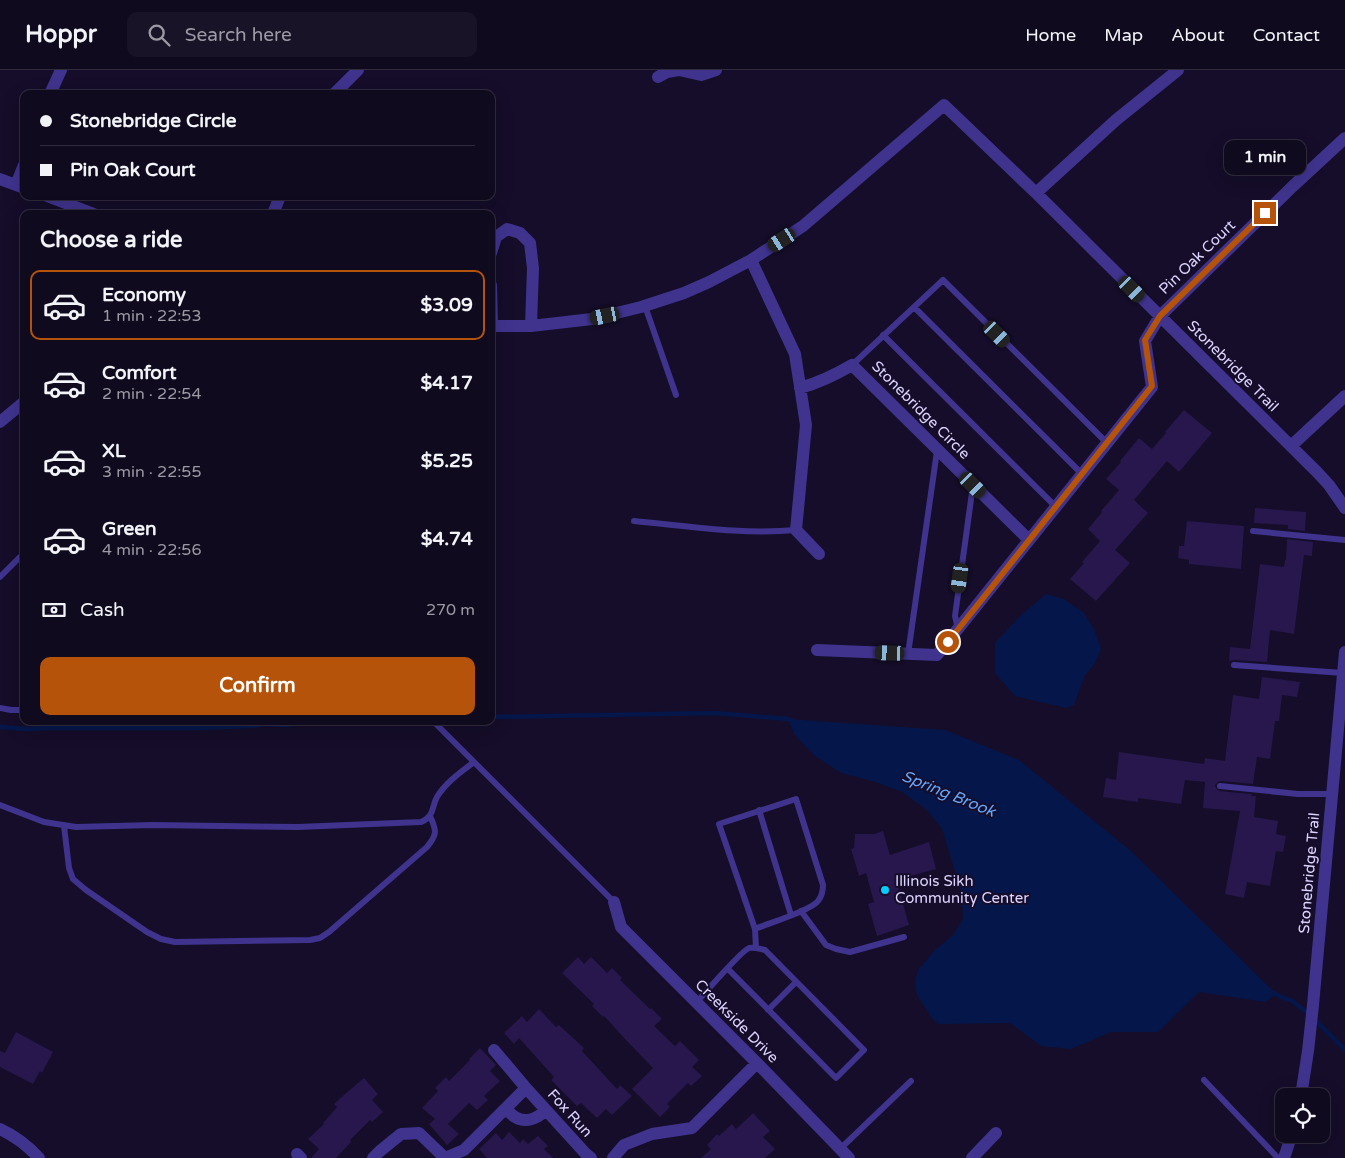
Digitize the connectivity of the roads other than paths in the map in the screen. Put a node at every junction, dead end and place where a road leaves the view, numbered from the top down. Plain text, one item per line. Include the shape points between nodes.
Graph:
1 (61, 70) edge
2 (358, 70) edge
3 (716, 70) edge
4 (1178, 70) edge
5 (658, 77) dead end
6 (52, 90) edge
7 (338, 90) edge
8 (1345, 138) edge
9 (0, 179) edge
10 (20, 186) edge
11 (1036, 193) junction
12 (57, 200) edge
13 (84, 210) edge
14 (495, 240) edge
15 (751, 260) junction
16 (645, 306) junction
17 (914, 307) junction
18 (1160, 316) junction
19 (495, 326) edge
20 (531, 326) junction
21 (884, 336) junction
22 (852, 365) junction
23 (800, 388) junction
24 (676, 395) dead end
25 (1345, 396) edge
26 (20, 405) edge
27 (0, 422) edge
28 (1107, 443) junction
29 (1291, 446) junction
30 (938, 450) junction
31 (1082, 474) junction
32 (973, 485) junction
33 (1056, 507) junction
34 (1345, 508) edge
35 (634, 521) dead end
36 (796, 530) junction
37 (1252, 532) dead end
38 (1029, 540) junction
39 (1345, 540) edge
40 (819, 554) dead end
41 (20, 557) edge
42 (0, 577) edge
43 (958, 629) junction
44 (817, 650) dead end
45 (1345, 652) edge
46 (908, 654) junction
47 (1234, 665) dead end
48 (1343, 673) junction
49 (0, 708) edge
50 (1342, 708) edge
51 (20, 710) edge
52 (436, 725) edge
53 (474, 762) junction
54 (1220, 786) dead end
55 (1332, 794) junction
56 (0, 805) edge
57 (759, 810) junction
58 (430, 816) junction
59 (64, 826) junction
60 (614, 902) joint
61 (801, 911) junction
62 (792, 915) junction
63 (755, 929) junction
64 (904, 937) dead end
65 (756, 948) junction
66 (728, 969) junction
67 (796, 982) junction
68 (696, 1003) junction
69 (768, 1010) junction
70 (494, 1050) dead end
71 (757, 1063) junction
72 (1204, 1080) dead end
73 (911, 1081) dead end
74 (526, 1088) junction
75 (1302, 1088) edge
76 (505, 1108) junction
77 (546, 1110) junction
78 (0, 1129) edge
79 (996, 1134) dead end
80 (1289, 1143) edge
81 (844, 1153) edge
82 (39, 1158) edge
83 (373, 1158) edge
84 (592, 1158) edge
85 (613, 1158) edge
86 (972, 1158) edge
87 (1278, 1158) edge
88 (1284, 1158) edge

1 - 6 street
2 - 7 street
3 - 5 street via 701,75 679,70
4 - 11 street via 1116,120
8 - 18 street, Pin Oak Court
9 - 10 street
11 - 15 street, Stonebridge Trail via 944,104 803,226
11 - 18 street, Stonebridge Trail
12 - 13 street
14 - 20 street via 506,229 520,233 530,243 533,268
15 - 16 street via 693,289
15 - 23 street via 795,354
16 - 20 street via 592,319
16 - 24 lane
17 - 21 lane
17 - 28 lane via 943,280
17 - 31 lane
18 - 28 street via 1145,340 1152,386
18 - 29 street, Stonebridge Trail
19 - 20 street
21 - 22 lane
21 - 33 lane
22 - 23 street, Stonebridge Circle
22 - 30 street, Stonebridge Circle
23 - 36 street via 806,425
25 - 29 street
26 - 27 street
28 - 31 street
29 - 34 street, Stonebridge Trail via 1329,485
30 - 32 street, Stonebridge Circle
30 - 46 lane
31 - 33 street
32 - 38 street, Stonebridge Circle
32 - 43 lane via 955,616
33 - 38 street
35 - 36 lane via 751,532
36 - 40 street
37 - 39 lane
38 - 43 street
41 - 42 lane
43 - 46 street via 937,655
44 - 46 street
45 - 48 street, Stonebridge Trail
47 - 48 lane
48 - 50 street, Stonebridge Trail
49 - 51 lane
50 - 55 street, Stonebridge Trail
52 - 53 lane
53 - 58 lane via 447,784 436,798
53 - 60 lane
54 - 55 lane
55 - 75 street, Stonebridge Trail
56 - 59 lane
57 - 61 lane via 796,799 823,885 817,902
57 - 62 lane
57 - 63 lane via 719,824
58 - 59 lane via 421,822 327,826
58 - 59 lane via 436,834 427,847 329,932 310,940 175,942 161,939 73,879
60 - 68 street, Creekside Drive via 621,927
61 - 62 lane
61 - 64 lane via 826,945 836,949 850,952
62 - 63 lane
63 - 65 lane
65 - 66 lane via 748,949
65 - 67 lane via 765,950
66 - 68 lane
66 - 69 lane
67 - 69 lane
67 - 69 lane via 864,1050 836,1078
68 - 71 street, Creekside Drive
70 - 74 street, Fox Run
71 - 81 street, Creekside Drive
71 - 85 street via 692,1128 652,1134 624,1145
72 - 87 lane
73 - 81 lane
74 - 76 street
74 - 77 street, Fox Run
76 - 77 street via 525,1121
76 - 83 street via 464,1150 445,1158 419,1133 401,1134
77 - 84 street, Fox Run
78 - 82 street via 18,1139
79 - 86 street
80 - 88 street

